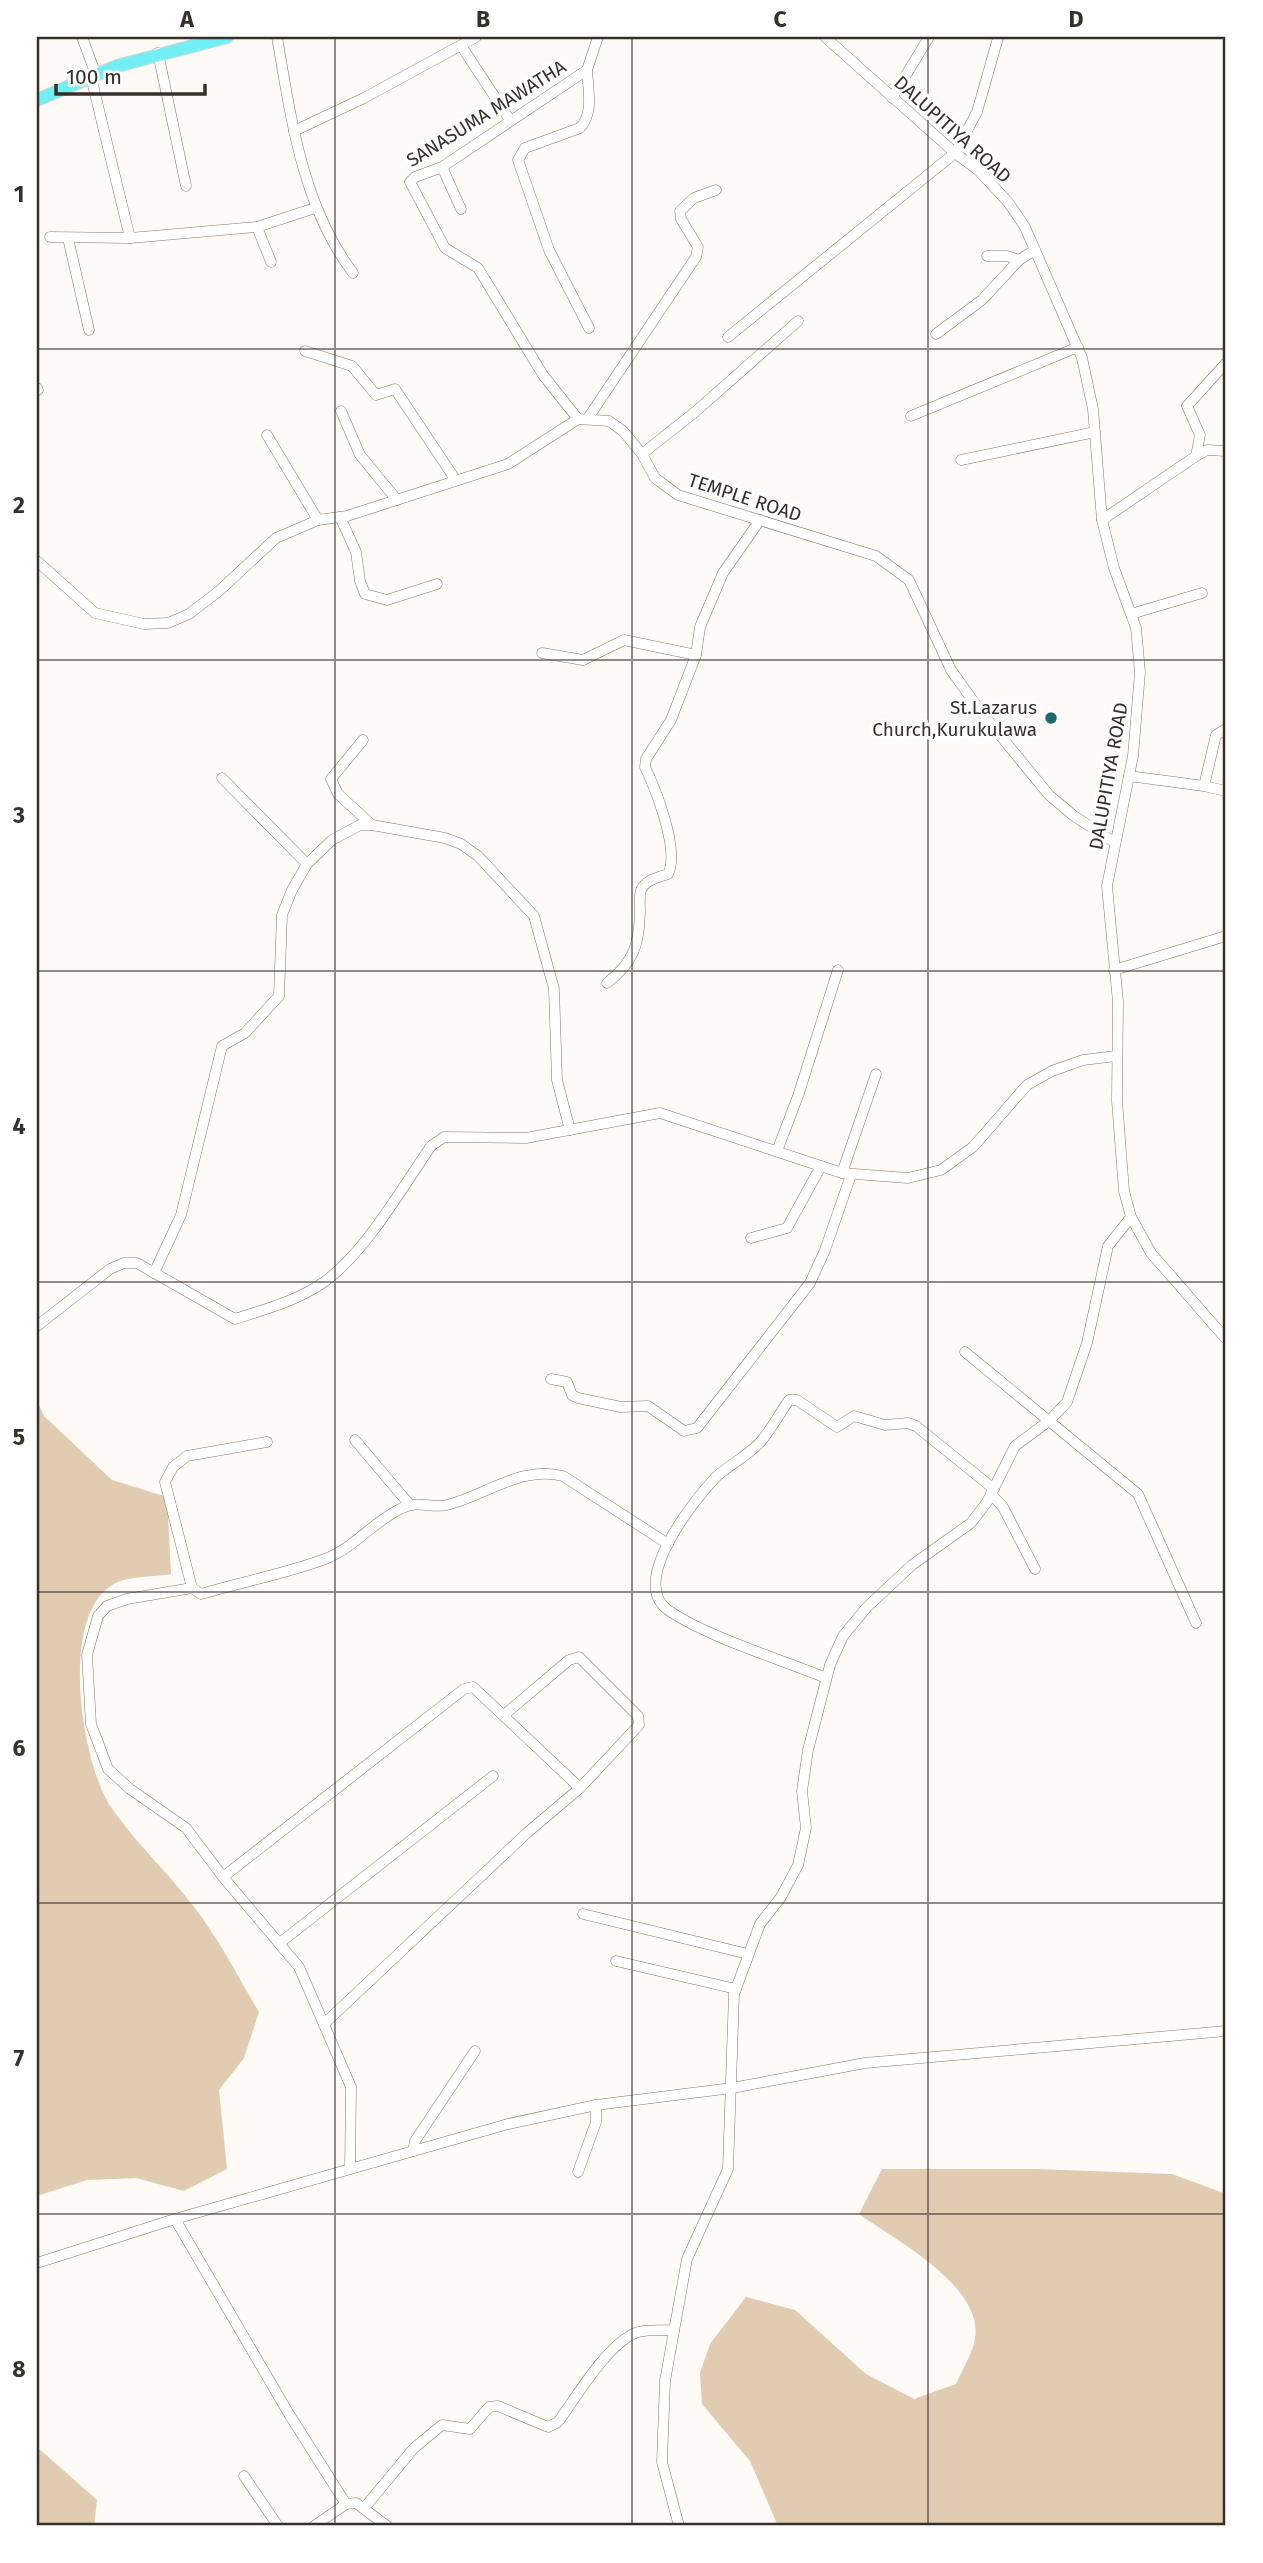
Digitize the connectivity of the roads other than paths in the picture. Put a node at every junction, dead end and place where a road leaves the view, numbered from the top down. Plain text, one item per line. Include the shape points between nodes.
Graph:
1 (82, 37) edge
2 (277, 37) edge
3 (476, 37) edge
4 (598, 37) edge
5 (825, 37) edge
6 (929, 37) edge
7 (219, 38) edge
8 (998, 38) edge
9 (462, 47) junction
10 (158, 53) junction
11 (587, 70) junction
12 (93, 76) junction
13 (892, 98) junction
14 (37, 100) edge
15 (510, 120) junction
16 (294, 131) junction
17 (955, 153) junction
18 (442, 167) junction
19 (186, 186) dead end
20 (716, 190) dead end
21 (315, 208) junction
22 (461, 209) dead end
23 (257, 227) junction
24 (50, 237) dead end
25 (68, 237) junction
26 (130, 237) junction
27 (1035, 250) junction
28 (987, 256) dead end
29 (1019, 260) junction
30 (271, 262) dead end
31 (353, 272) dead end
32 (798, 321) dead end
33 (589, 328) dead end
34 (89, 330) dead end
35 (936, 334) dead end
36 (729, 337) dead end
37 (1078, 347) junction
38 (305, 351) dead end
39 (1226, 363) edge
40 (341, 411) dead end
41 (911, 416) dead end
42 (583, 418) junction
43 (1095, 432) junction
44 (267, 435) dead end
45 (1226, 451) edge
46 (642, 454) junction
47 (1196, 456) junction
48 (961, 460) dead end
49 (455, 479) junction
50 (397, 500) junction
51 (340, 517) junction
52 (318, 520) junction
53 (760, 520) junction
54 (1102, 520) junction
55 (37, 561) edge
56 (437, 584) dead end
57 (1202, 593) dead end
58 (1131, 614) junction
59 (542, 653) dead end
60 (696, 655) junction
61 (1226, 729) edge
62 (363, 740) dead end
63 (1129, 776) junction
64 (222, 778) dead end
65 (1204, 786) junction
66 (1226, 791) edge
67 (372, 825) junction
68 (1114, 842) junction
69 (307, 864) junction
70 (1226, 936) edge
71 (838, 970) dead end
72 (1114, 970) junction
73 (607, 983) dead end
74 (1116, 1056) junction
75 (876, 1074) dead end
76 (570, 1130) junction
77 (777, 1151) junction
78 (821, 1166) junction
79 (846, 1175) junction
80 (1131, 1217) junction
81 (751, 1238) dead end
82 (154, 1273) junction
83 (37, 1326) edge
84 (1226, 1339) edge
85 (965, 1352) dead end
86 (551, 1379) dead end
87 (1050, 1420) junction
88 (355, 1440) dead end
89 (267, 1442) dead end
90 (992, 1491) junction
91 (409, 1504) junction
92 (668, 1544) junction
93 (1035, 1569) dead end
94 (192, 1588) junction
95 (1196, 1623) dead end
96 (826, 1678) junction
97 (504, 1716) junction
98 (493, 1776) dead end
99 (580, 1788) junction
100 (223, 1877) junction
101 (583, 1914) dead end
102 (281, 1942) junction
103 (748, 1954) junction
104 (616, 1961) dead end
105 (736, 1989) junction
106 (325, 2023) junction
107 (1226, 2031) edge
108 (475, 2051) dead end
109 (732, 2088) junction
110 (596, 2105) junction
111 (413, 2151) junction
112 (350, 2169) junction
113 (578, 2172) dead end
114 (175, 2219) junction
115 (37, 2263) edge
116 (674, 2330) junction
117 (244, 2476) dead end
118 (346, 2504) junction
119 (365, 2507) junction
120 (278, 2526) edge
121 (314, 2526) edge
122 (387, 2526) edge
123 (679, 2526) edge

1 - 12 street
2 - 16 street
3 - 9 street
4 - 11 street, SANASUMA MAWATHA
5 - 13 street, DALUPITIYA ROAD
6 - 13 street
7 - 10 main road
8 - 17 street via 977,112
9 - 15 street
9 - 16 street
10 - 12 main road
10 - 19 street
11 - 15 street, SANASUMA MAWATHA
11 - 33 street via 586,122 525,148 518,160 549,250
12 - 14 main road
12 - 26 street
13 - 17 street, DALUPITIYA ROAD
15 - 18 street, SANASUMA MAWATHA
16 - 21 street
17 - 27 street, DALUPITIYA ROAD via 1008,202
17 - 36 street
18 - 22 street
18 - 42 street, SANASUMA MAWATHA via 410,182 440,240 453,255 478,268 543,375
20 - 42 street via 694,198 680,211 698,247 696,257
21 - 23 street
21 - 31 street
23 - 26 street
23 - 30 street
24 - 25 street
25 - 26 street
25 - 34 street
27 - 29 street
27 - 37 street, DALUPITIYA ROAD
28 - 29 street
29 - 35 street via 982,300
32 - 46 street
37 - 41 street
37 - 43 street, DALUPITIYA ROAD
38 - 49 street via 352,366 376,395 396,389
39 - 47 street via 1187,406 1200,435
40 - 50 street via 360,455
42 - 46 street, TEMPLE ROAD via 609,421
42 - 49 street via 508,464
43 - 48 street
43 - 54 street, DALUPITIYA ROAD
44 - 52 street
45 - 47 street via 1207,450
46 - 53 street, TEMPLE ROAD via 654,478 678,495
47 - 54 street
49 - 50 street
50 - 51 street
51 - 52 street
51 - 56 street via 356,552 365,594 387,600
52 - 55 street via 276,538 219,591 168,624 144,624 94,613
53 - 60 street via 723,573 700,627
53 - 68 street, TEMPLE ROAD via 876,556 909,580 951,670 981,712 1049,795
54 - 58 street, DALUPITIYA ROAD
57 - 58 street
58 - 63 street, DALUPITIYA ROAD via 1140,708
59 - 60 street via 583,660 624,640
60 - 73 street via 671,720 645,767 668,834 672,867 641,890 633,954
61 - 65 street via 1216,735
62 - 67 street via 331,779 338,794
63 - 65 street
63 - 68 street, DALUPITIYA ROAD
64 - 69 street
65 - 66 street
67 - 69 street via 360,825 332,840
67 - 76 street via 461,844 534,916 554,989 557,1080
68 - 72 street, DALUPITIYA ROAD via 1107,911
69 - 82 street via 282,915 279,996 245,1033 222,1046 181,1215
70 - 72 street
71 - 77 street
72 - 74 street, DALUPITIYA ROAD
74 - 79 street via 1083,1060 1027,1085 973,1147 941,1170 908,1178
74 - 80 street, DALUPITIYA ROAD via 1120,1156
75 - 79 street
76 - 77 street via 660,1113
76 - 82 street via 526,1138 444,1136 431,1146 368,1237 326,1281 288,1302 235,1319
77 - 78 street
78 - 79 street
78 - 81 street via 787,1228
79 - 86 street via 825,1250 810,1283 697,1428 684,1431 648,1406 621,1407 572,1395 567,1382
80 - 84 street, DALUPITIYA ROAD via 1163,1270
80 - 87 street via 1108,1246 1087,1343 1067,1402
82 - 83 street via 137,1263 110,1269
85 - 87 street
87 - 90 street via 1015,1446
87 - 95 street via 1138,1494
88 - 91 street
89 - 94 street via 187,1456 173,1467 165,1482
90 - 92 street via 916,1426 885,1425 854,1416 838,1427 797,1400 789,1400 761,1442 702,1494
90 - 93 street
90 - 96 street via 971,1523 912,1565 867,1608 843,1636
91 - 92 street via 443,1506 496,1489 521,1475 547,1472 563,1476
91 - 94 street via 344,1550 323,1559 201,1594
92 - 96 street via 656,1570 654,1588 667,1609
94 - 100 street via 127,1599 107,1606 98,1616 87,1655 91,1724 108,1769 186,1828
96 - 103 street via 802,1791 806,1828 798,1864 781,1898 760,1924
97 - 99 street
97 - 99 street via 569,1660 579,1657 638,1716 639,1725
97 - 100 street via 473,1687 464,1689
98 - 102 street
99 - 106 street
100 - 102 street
101 - 103 street
102 - 106 street via 299,1966
103 - 105 street
104 - 105 street
105 - 109 street
106 - 112 street via 351,2087
107 - 109 street via 865,2063
108 - 111 street via 415,2141
109 - 110 street
109 - 116 street via 728,2169 687,2259
110 - 111 street
110 - 113 street via 596,2122
111 - 112 street
112 - 114 street
114 - 115 street
114 - 118 street
116 - 119 street via 630,2335 608,2356 558,2422 548,2427 498,2406 489,2407 470,2429 442,2425 414,2448
116 - 123 street via 665,2381 662,2462
117 - 120 street
118 - 119 street
118 - 121 street
119 - 122 street

